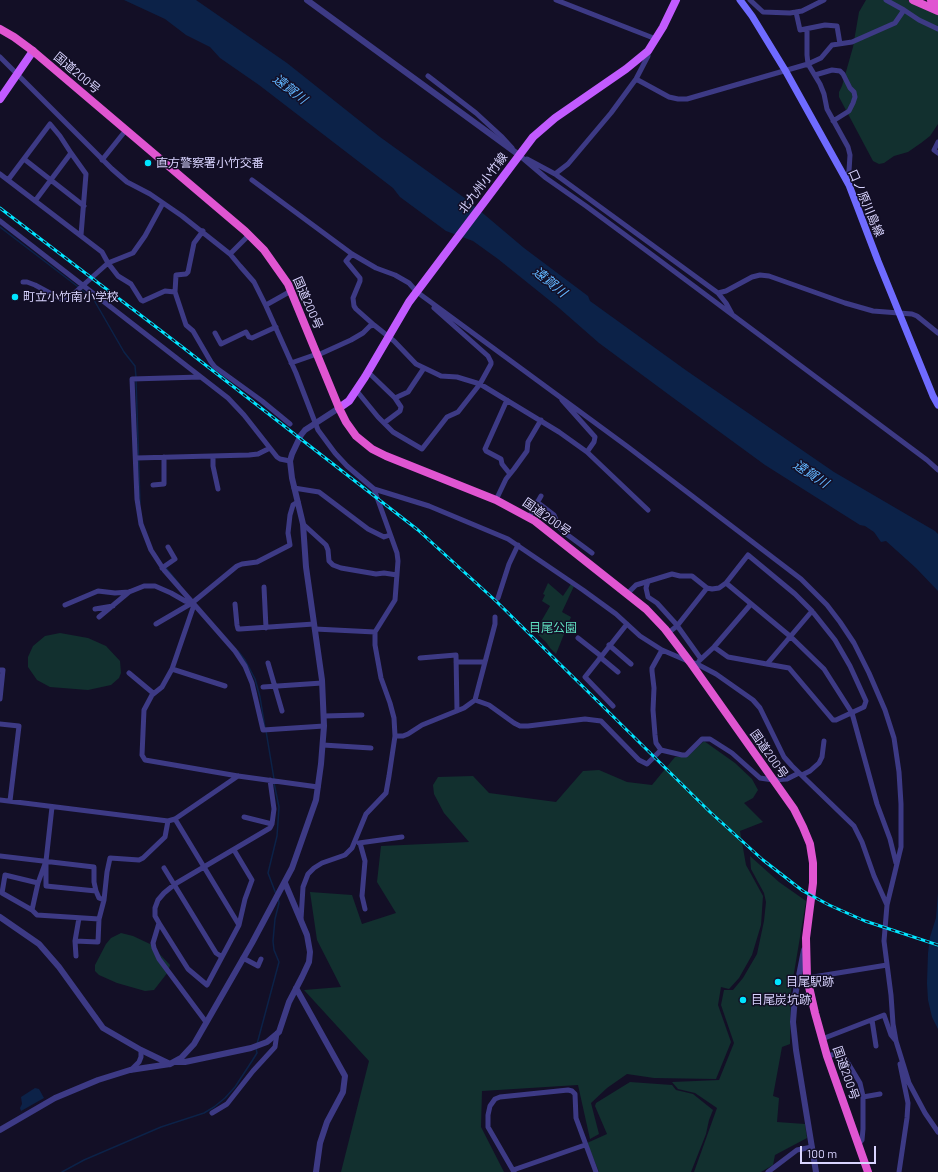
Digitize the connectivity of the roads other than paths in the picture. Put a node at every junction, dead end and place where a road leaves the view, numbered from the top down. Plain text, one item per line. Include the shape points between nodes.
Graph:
1 (308, 0) edge
2 (556, 0) edge
3 (676, 0) edge
4 (740, 0) edge
5 (750, 0) edge
6 (824, 0) edge
7 (886, 0) edge
8 (913, 0) edge
9 (931, 1) edge
10 (938, 4) edge
11 (904, 10) junction
12 (938, 11) edge
13 (796, 12) junction
14 (0, 29) edge
15 (938, 29) edge
16 (807, 30) junction
17 (656, 39) junction
18 (840, 44) junction
19 (33, 51) junction
20 (648, 51) junction
21 (0, 57) edge
22 (0, 63) edge
23 (808, 64) junction
24 (785, 70) junction
25 (16, 75) junction
26 (815, 75) junction
27 (428, 76) dead end
28 (636, 79) junction
29 (0, 99) edge
30 (833, 121) junction
31 (126, 130) junction
32 (938, 142) edge
33 (71, 153) junction
34 (938, 153) edge
35 (517, 156) junction
36 (24, 159) junction
37 (102, 160) junction
38 (0, 174) edge
39 (555, 174) junction
40 (8, 180) junction
41 (51, 180) junction
42 (252, 180) dead end
43 (846, 180) junction
44 (35, 201) junction
45 (163, 202) junction
46 (84, 206) junction
47 (0, 221) edge
48 (202, 231) junction
49 (81, 235) junction
50 (249, 235) junction
51 (230, 254) junction
52 (352, 254) junction
53 (108, 263) junction
54 (23, 282) dead end
55 (83, 285) junction
56 (291, 291) junction
57 (175, 292) junction
58 (419, 292) junction
59 (718, 293) junction
60 (266, 305) junction
61 (899, 312) junction
62 (733, 315) junction
63 (374, 325) junction
64 (276, 327) junction
65 (215, 333) dead end
66 (938, 333) edge
67 (388, 337) junction
68 (317, 355) junction
69 (291, 363) junction
70 (424, 368) junction
71 (368, 372) junction
72 (200, 376) junction
73 (480, 384) junction
74 (356, 390) junction
75 (559, 396) junction
76 (395, 398) junction
77 (507, 400) junction
78 (938, 405) edge
79 (339, 408) junction
80 (541, 420) junction
81 (315, 423) junction
82 (384, 423) junction
83 (290, 424) dead end
84 (270, 448) junction
85 (587, 452) junction
86 (213, 456) junction
87 (164, 457) junction
88 (136, 458) junction
89 (290, 461) junction
90 (938, 470) edge
91 (510, 474) junction
92 (153, 485) dead end
93 (294, 488) junction
94 (374, 489) junction
95 (218, 490) dead end
96 (541, 496) dead end
97 (496, 500) junction
98 (298, 502) junction
99 (538, 502) junction
100 (648, 510) dead end
101 (529, 517) junction
102 (303, 524) junction
103 (390, 535) junction
104 (518, 545) junction
105 (168, 547) dead end
106 (592, 553) dead end
107 (162, 568) junction
108 (397, 575) junction
109 (648, 581) junction
110 (726, 583) junction
111 (264, 587) dead end
112 (707, 588) junction
113 (129, 592) junction
114 (627, 594) junction
115 (498, 598) dead end
116 (193, 604) junction
117 (235, 604) dead end
118 (751, 604) junction
119 (65, 605) dead end
120 (114, 605) junction
121 (96, 610) dead end
122 (812, 611) junction
123 (99, 617) dead end
124 (496, 617) dead end
125 (156, 624) dead end
126 (627, 624) junction
127 (677, 626) junction
128 (314, 627) junction
129 (266, 628) junction
130 (375, 632) junction
131 (668, 633) junction
132 (791, 637) junction
133 (578, 638) dead end
134 (609, 646) junction
135 (714, 647) junction
136 (662, 650) junction
137 (600, 657) junction
138 (420, 658) dead end
139 (701, 659) junction
140 (456, 662) junction
141 (485, 662) junction
142 (268, 663) dead end
143 (694, 663) junction
144 (631, 664) dead end
145 (767, 664) junction
146 (172, 669) junction
147 (0, 670) edge
148 (618, 672) dead end
149 (129, 673) dead end
150 (322, 683) junction
151 (225, 686) dead end
152 (275, 686) junction
153 (263, 687) dead end
154 (153, 694) junction
155 (0, 699) edge
156 (475, 700) junction
157 (613, 706) dead end
158 (282, 711) dead end
159 (457, 711) junction
160 (852, 713) junction
161 (362, 715) dead end
162 (324, 716) junction
163 (0, 724) edge
164 (324, 726) junction
165 (395, 736) junction
166 (824, 741) dead end
167 (323, 745) junction
168 (371, 748) dead end
169 (661, 750) junction
170 (800, 774) junction
171 (238, 776) junction
172 (270, 780) junction
173 (773, 780) junction
174 (318, 787) junction
175 (0, 800) edge
176 (10, 801) junction
177 (52, 807) junction
178 (244, 817) dead end
179 (175, 819) junction
180 (168, 821) junction
181 (272, 824) junction
182 (402, 837) dead end
183 (360, 843) junction
184 (354, 844) junction
185 (234, 850) junction
186 (0, 856) edge
187 (46, 861) junction
188 (896, 867) junction
189 (164, 868) dead end
190 (204, 868) junction
191 (38, 883) junction
192 (285, 883) junction
193 (174, 884) junction
194 (96, 891) junction
195 (104, 900) junction
196 (887, 905) junction
197 (365, 909) dead end
198 (32, 910) junction
199 (0, 917) edge
200 (79, 918) junction
201 (99, 919) junction
202 (301, 919) junction
203 (159, 923) junction
204 (239, 925) junction
205 (806, 938) junction
206 (75, 941) junction
207 (76, 956) dead end
208 (222, 957) junction
209 (243, 958) junction
210 (262, 959) dead end
211 (887, 964) junction
212 (807, 978) junction
213 (296, 988) junction
214 (810, 995) junction
215 (795, 996) junction
216 (872, 1020) junction
217 (206, 1022) junction
218 (277, 1033) junction
219 (822, 1039) junction
220 (896, 1041) junction
221 (877, 1044) dead end
222 (141, 1050) junction
223 (900, 1055) junction
224 (827, 1056) junction
225 (173, 1063) junction
226 (130, 1070) junction
227 (880, 1094) dead end
228 (863, 1097) junction
229 (212, 1113) dead end
230 (0, 1130) edge
231 (938, 1132) edge
232 (858, 1144) junction
233 (585, 1145) junction
234 (812, 1147) junction
235 (513, 1171) edge
236 (316, 1172) edge
237 (596, 1172) edge
238 (768, 1172) edge
239 (816, 1172) edge
240 (868, 1172) edge
241 (899, 1172) edge

1 - 35 street
2 - 17 street
3 - 17 main road, 北九州小竹線
4 - 24 main road, 口ノ原川島線
5 - 13 street via 763,12
6 - 13 street
7 - 11 street
8 - 9 highway
9 - 10 highway
9 - 12 highway
11 - 15 street
11 - 18 street via 895,24 852,42
13 - 16 street via 800,30
14 - 19 highway, 国道200号
16 - 18 street via 825,25 838,26
16 - 23 street
17 - 20 main road, 北九州小竹線
18 - 23 street via 832,45 821,58
19 - 25 main road
19 - 31 highway, 国道200号
20 - 28 street
20 - 35 main road, 北九州小竹線 via 555,118 533,137
21 - 25 street
22 - 25 street
23 - 24 street
23 - 26 street
24 - 28 street via 682,99 669,97
24 - 43 main road, 口ノ原川島線
25 - 29 main road
25 - 37 street
26 - 30 street
26 - 30 street via 832,70 840,71 854,92 855,97 849,111
27 - 35 street via 476,113 501,136
28 - 39 street via 589,140 568,164
30 - 43 street via 850,155
31 - 37 street
31 - 50 highway, 国道200号
32 - 34 street via 934,150
33 - 36 street via 50,124
33 - 41 street
33 - 46 street via 86,174
35 - 39 street
35 - 58 main road, 北九州小竹線
35 - 62 street
36 - 40 street
36 - 41 street
37 - 45 street via 127,182
38 - 40 street
39 - 59 street
40 - 44 street
41 - 44 street
41 - 46 street
42 - 52 street
43 - 61 main road, 口ノ原川島線
44 - 49 street
45 - 48 street
45 - 53 street via 133,253
46 - 49 street
47 - 55 street
48 - 51 street
48 - 57 street via 194,243 188,272 176,275
49 - 53 street via 102,252
50 - 51 street
50 - 56 highway, 国道200号 via 269,256
51 - 60 street via 254,282
52 - 58 street via 376,268 395,275
52 - 63 street via 346,261 360,278 353,298 354,306
53 - 55 street
53 - 57 street via 118,276 131,284 143,301 165,291
54 - 55 street via 65,299
55 - 72 street
56 - 60 street
56 - 68 highway, 国道200号
57 - 83 street via 186,325 193,330 215,367
58 - 67 main road, 北九州小竹線 via 403,311
58 - 73 street via 488,356 491,364
58 - 75 street
59 - 61 street via 760,275 873,311
59 - 62 street
60 - 64 street
61 - 66 street via 917,316
61 - 78 main road, 口ノ原川島線
62 - 90 street
63 - 67 street
63 - 68 street via 352,340
64 - 65 street via 252,338 249,338 246,332 221,344
64 - 69 street
67 - 70 street via 413,362
67 - 71 main road, 北九州小竹線
68 - 69 street
68 - 79 highway, 国道200号
69 - 81 street
70 - 73 street via 441,376 457,377
70 - 76 street via 408,392
71 - 74 main road, 北九州小竹線
71 - 76 street
72 - 84 street via 235,405
72 - 88 street via 132,379
73 - 77 street
73 - 82 street via 458,412 447,417 422,449 393,432
74 - 79 main road, 北九州小竹線 via 345,405
74 - 82 street
75 - 85 street via 595,437
75 - 188 street via 801,579 827,605 846,630 870,673 894,738 901,804 901,847
76 - 82 street via 401,407 400,411
77 - 80 street
77 - 91 street via 485,449 501,459
79 - 81 street
79 - 97 highway, 国道200号 via 356,436 372,449
80 - 85 street
80 - 91 street via 528,442 527,451
81 - 89 street via 301,435
81 - 94 street via 335,453
84 - 86 street via 258,454
84 - 89 street via 280,459
85 - 100 street
86 - 87 street
86 - 95 street
87 - 88 street
87 - 92 street via 164,484
88 - 107 street via 137,499 141,524 151,550
89 - 93 street
91 - 97 street
93 - 98 street
93 - 103 street via 319,492 368,529 384,537
94 - 103 street
94 - 104 street via 444,512
96 - 99 street
97 - 101 highway, 国道200号
98 - 102 street
98 - 116 street via 293,505 290,515 290,545 257,562 237,566
99 - 101 street
99 - 106 street via 554,515 559,527
101 - 114 highway, 国道200号
102 - 108 street via 326,545 329,561 333,565 376,574
102 - 128 street
103 - 108 street via 398,557
104 - 115 street
104 - 126 street
105 - 107 street via 175,559
107 - 116 street
108 - 130 street via 395,600
109 - 112 street via 672,574 689,575
109 - 114 street via 636,585
109 - 127 street via 648,597 657,603
110 - 112 street via 719,588
110 - 118 street
110 - 122 street via 748,555 796,594
111 - 129 street
112 - 127 street
113 - 116 street via 144,586 155,586
113 - 119 street via 98,590
113 - 120 street
114 - 131 highway, 国道200号 via 646,609
116 - 125 street
116 - 146 street
116 - 164 street via 245,666 252,683 263,730
117 - 129 street via 238,629
118 - 132 street
118 - 135 street
120 - 121 street
120 - 123 street
122 - 132 street
122 - 160 street via 835,640 866,702 864,707
124 - 141 street
126 - 134 street
126 - 136 street
127 - 131 street
127 - 139 street
128 - 129 street
128 - 130 street
128 - 150 street
130 - 165 street via 381,678 394,713
131 - 143 highway, 国道200号
132 - 145 street
132 - 160 street via 824,669
133 - 137 street
134 - 137 street
134 - 144 street
135 - 139 street
135 - 145 street via 728,657
136 - 143 street
136 - 169 street via 652,668 654,735
137 - 148 street
137 - 157 street via 585,677
138 - 140 street via 456,656
139 - 143 street
140 - 141 street
140 - 159 street
141 - 156 street
142 - 152 street
143 - 170 street via 716,674 753,700 760,708 784,757
143 - 173 highway, 国道200号
145 - 160 street via 789,668 834,720
146 - 151 street
146 - 154 street via 162,687
147 - 155 street via 3,670
149 - 154 street
150 - 152 street
150 - 162 street
152 - 153 street
152 - 158 street
154 - 171 street via 144,710 142,755 145,760
156 - 159 street
156 - 169 street via 489,705 520,726 585,719 601,721 646,764
159 - 165 street via 422,725 408,734
160 - 188 street
161 - 162 street
162 - 164 street
163 - 176 street via 19,726
164 - 167 street
165 - 184 street via 386,793 366,814
166 - 170 street via 819,763 810,771
167 - 168 street
167 - 174 street
169 - 173 street via 682,756 702,739 710,739 732,753 760,778
170 - 173 street via 787,779
170 - 196 street via 854,826
171 - 172 street
171 - 179 street
172 - 174 street
172 - 181 street via 274,809
173 - 205 highway, 国道200号 via 794,809 810,844 813,883
174 - 192 street via 310,818
175 - 176 street
176 - 177 street
177 - 180 street
177 - 187 street
178 - 181 street
179 - 180 street
179 - 190 street
180 - 195 street via 165,837 143,858 110,858
181 - 185 street via 270,828
182 - 183 street
183 - 184 street
183 - 197 street via 366,861 362,896
184 - 202 street via 346,855 322,863 308,874 303,887
185 - 190 street
185 - 204 street via 252,880
186 - 187 street
187 - 191 street
187 - 194 street via 94,867
187 - 194 street via 46,886
188 - 196 street
189 - 193 street
190 - 193 street
190 - 204 street
191 - 198 street
191 - 198 street via 4,875 2,893
192 - 202 street
192 - 209 street
193 - 203 street via 164,893 155,908 155,916
193 - 208 street via 216,953
194 - 195 street via 99,898
195 - 201 street
196 - 211 street via 884,941
198 - 200 street via 37,915
199 - 222 street via 39,944 103,1028
200 - 201 street
200 - 206 street
201 - 206 street via 98,942
202 - 213 street via 308,935 310,952 309,962
203 - 208 street via 188,970 207,985
203 - 217 street via 154,948
204 - 208 street
205 - 212 highway, 国道200号
205 - 215 street
206 - 207 street
209 - 210 street via 258,966
209 - 217 street
211 - 212 street
211 - 220 street
212 - 214 highway, 国道200号
213 - 218 street via 282,1027
213 - 236 street via 345,1076 343,1092 327,1122 320,1143
214 - 215 street
214 - 219 highway, 国道200号
215 - 234 street via 794,1036
216 - 219 street
216 - 220 street via 884,1015 891,1035
216 - 221 street
217 - 225 street via 187,1053
218 - 225 street via 267,1042 251,1048
218 - 229 street via 275,1047 227,1104
219 - 224 highway, 国道200号
220 - 223 street
222 - 225 street
222 - 226 street via 139,1062
223 - 231 street via 916,1098
223 - 241 street via 908,1103
224 - 228 street via 840,1053 845,1058 860,1083
224 - 232 highway, 国道200号
225 - 226 street
226 - 230 street via 55,1098
227 - 228 street
228 - 232 street via 862,1140
232 - 240 highway, 国道200号
233 - 235 street
233 - 235 street via 576,1118 575,1094 572,1091 500,1097 490,1106 488,1127
233 - 237 street
234 - 238 street via 797,1150
234 - 239 street

